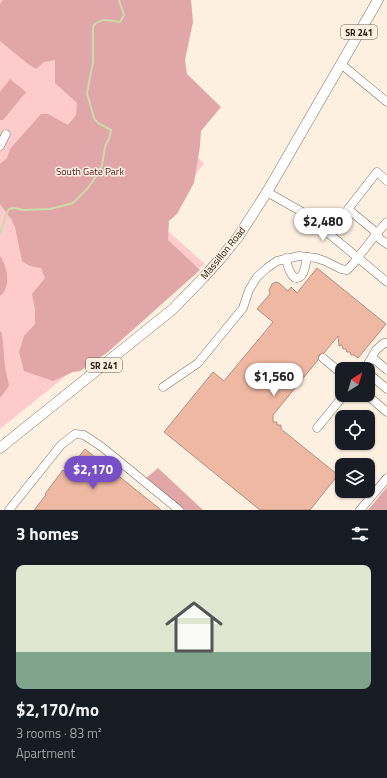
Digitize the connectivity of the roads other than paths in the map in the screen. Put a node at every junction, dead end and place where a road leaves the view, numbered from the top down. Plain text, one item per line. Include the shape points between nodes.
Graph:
1 (378, 0) edge
2 (340, 64) junction
3 (387, 102) edge
4 (6, 134) dead end
5 (0, 146) edge
6 (387, 181) edge
7 (267, 192) junction
8 (387, 222) edge
9 (377, 233) junction
10 (387, 244) edge
11 (307, 257) junction
12 (357, 257) junction
13 (286, 258) junction
14 (387, 282) edge
15 (387, 344) edge
16 (323, 358) dead end
17 (373, 358) junction
18 (370, 362) edge
19 (335, 368) edge
20 (387, 370) edge
21 (375, 379) edge
22 (163, 387) dead end
23 (387, 389) edge
24 (338, 402) edge
25 (375, 402) edge
26 (387, 412) edge
27 (317, 428) dead end
28 (0, 448) edge
29 (387, 478) edge
30 (9, 510) edge
31 (179, 510) edge
32 (360, 510) edge

1 - 2 main road, Massillon Road / SR 241
2 - 3 street
2 - 7 main road, Massillon Road / SR 241
4 - 5 street
6 - 9 street via 377,172 348,209
7 - 12 street via 304,213
7 - 28 main road, Massillon Road / SR 241 via 225,253 181,301
8 - 9 street
9 - 10 street
9 - 12 street
11 - 12 street via 347,270
11 - 13 street
11 - 13 street via 300,277 291,275
12 - 14 street
13 - 22 street via 277,261 257,277 243,308 198,363
15 - 17 street via 380,345
16 - 19 street
17 - 18 street
17 - 20 street
21 - 23 street
24 - 27 street
25 - 26 street
29 - 32 street
30 - 31 street via 61,445 75,434 84,435 102,447

